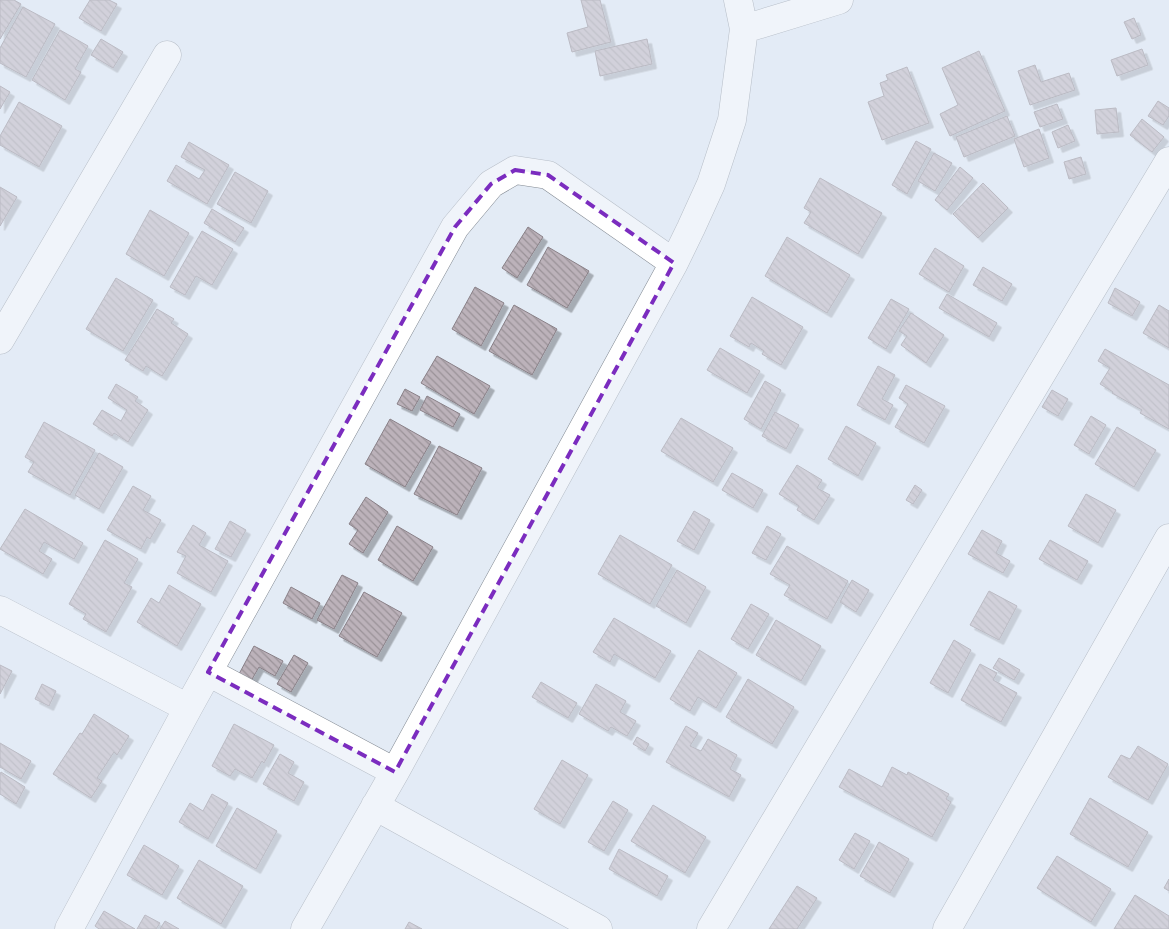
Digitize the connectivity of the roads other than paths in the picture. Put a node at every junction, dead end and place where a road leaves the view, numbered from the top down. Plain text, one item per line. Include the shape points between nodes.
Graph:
1 (738, 0) edge
2 (838, 0) edge
3 (744, 29) junction
4 (167, 55) dead end
5 (1169, 162) edge
6 (674, 263) junction
7 (0, 340) edge
8 (1169, 538) edge
9 (0, 610) edge
10 (208, 672) junction
11 (188, 708) junction
12 (395, 772) junction
13 (375, 806) junction
14 (69, 929) edge
15 (305, 929) edge
16 (598, 929) edge
17 (711, 929) edge
18 (947, 929) edge

1 - 3 street
2 - 3 street
3 - 6 street via 732,120 711,184
4 - 7 street
5 - 17 street
6 - 10 street via 548,174 515,170 491,184 455,227
6 - 12 street
8 - 18 street
9 - 11 street
10 - 11 street
10 - 12 street
11 - 14 street
12 - 13 street
13 - 15 street
13 - 16 street

